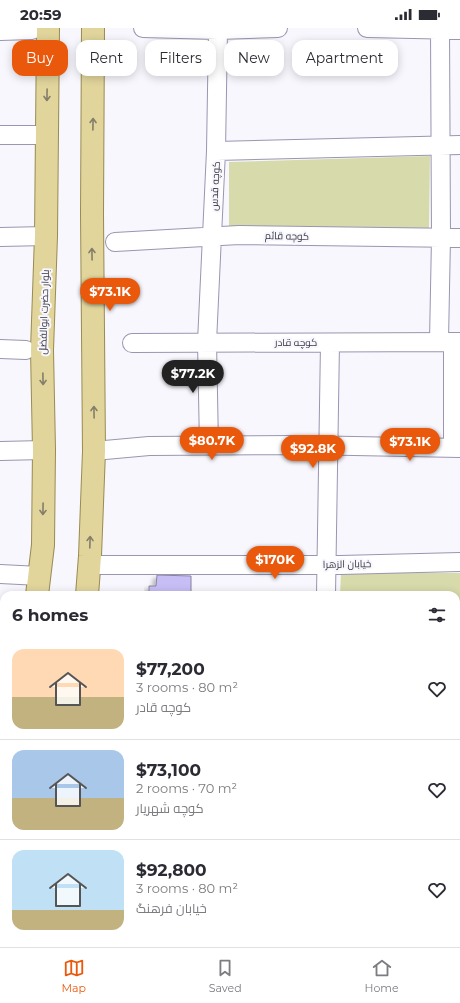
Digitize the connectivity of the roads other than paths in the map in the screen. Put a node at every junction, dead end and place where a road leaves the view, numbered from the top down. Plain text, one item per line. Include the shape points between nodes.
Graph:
1 (93, 28) edge
2 (143, 28) edge
3 (278, 28) edge
4 (367, 28) edge
5 (40, 29) edge
6 (440, 29) edge
7 (218, 30) junction
8 (460, 30) edge
9 (0, 31) edge
10 (0, 135) edge
11 (47, 135) junction
12 (441, 145) junction
13 (460, 146) edge
14 (216, 151) junction
15 (46, 236) junction
16 (0, 237) edge
17 (212, 237) junction
18 (441, 238) junction
19 (460, 238) edge
20 (115, 242) dead end
21 (206, 342) junction
22 (451, 342) edge
23 (132, 343) dead end
24 (330, 343) junction
25 (0, 349) edge
26 (26, 350) dead end
27 (328, 445) junction
28 (209, 446) junction
29 (457, 448) edge
30 (44, 450) junction
31 (0, 451) edge
32 (94, 451) junction
33 (460, 562) edge
34 (326, 565) junction
35 (89, 566) junction
36 (0, 574) edge
37 (38, 586) edge
38 (87, 591) edge
39 (326, 591) edge

32 -> 1 main road
2 - 7 street
3 - 7 street
4 - 6 street
5 - 9 street
5 -> 11 main road, بلوار حضرت ابوالفضل
6 - 8 street
6 - 12 street
7 - 14 street, کوچه قدس
10 - 11 street
11 - 15 main road, بلوار حضرت ابوالفضل
12 - 13 street
12 - 14 street
12 - 18 street
14 - 17 street, کوچه قدس
15 - 16 street
15 -> 30 main road, بلوار حضرت ابوالفضل via 42,350
17 - 18 street, کوچه قائم
17 - 20 street, کوچه قائم
17 - 21 street, کوچه قدس
18 - 19 street, کوچه قائم
18 - 22 street
21 - 23 street, کوچه قادر
21 - 24 street, کوچه قادر
21 - 28 street, کوچه قدس
22 - 24 street, کوچه قادر
22 - 29 street
24 - 27 street
25 - 26 street
27 - 28 street
27 - 29 street
27 - 34 street
28 - 32 street via 149,446
30 - 31 street
30 -> 37 main road, بلوار حضرت ابوالفضل via 43,545
35 -> 32 main road
33 - 34 street, خیابان الزهرا
34 - 35 street, خیابان الزهرا
34 - 39 street
35 - 38 main road
36 - 37 street

